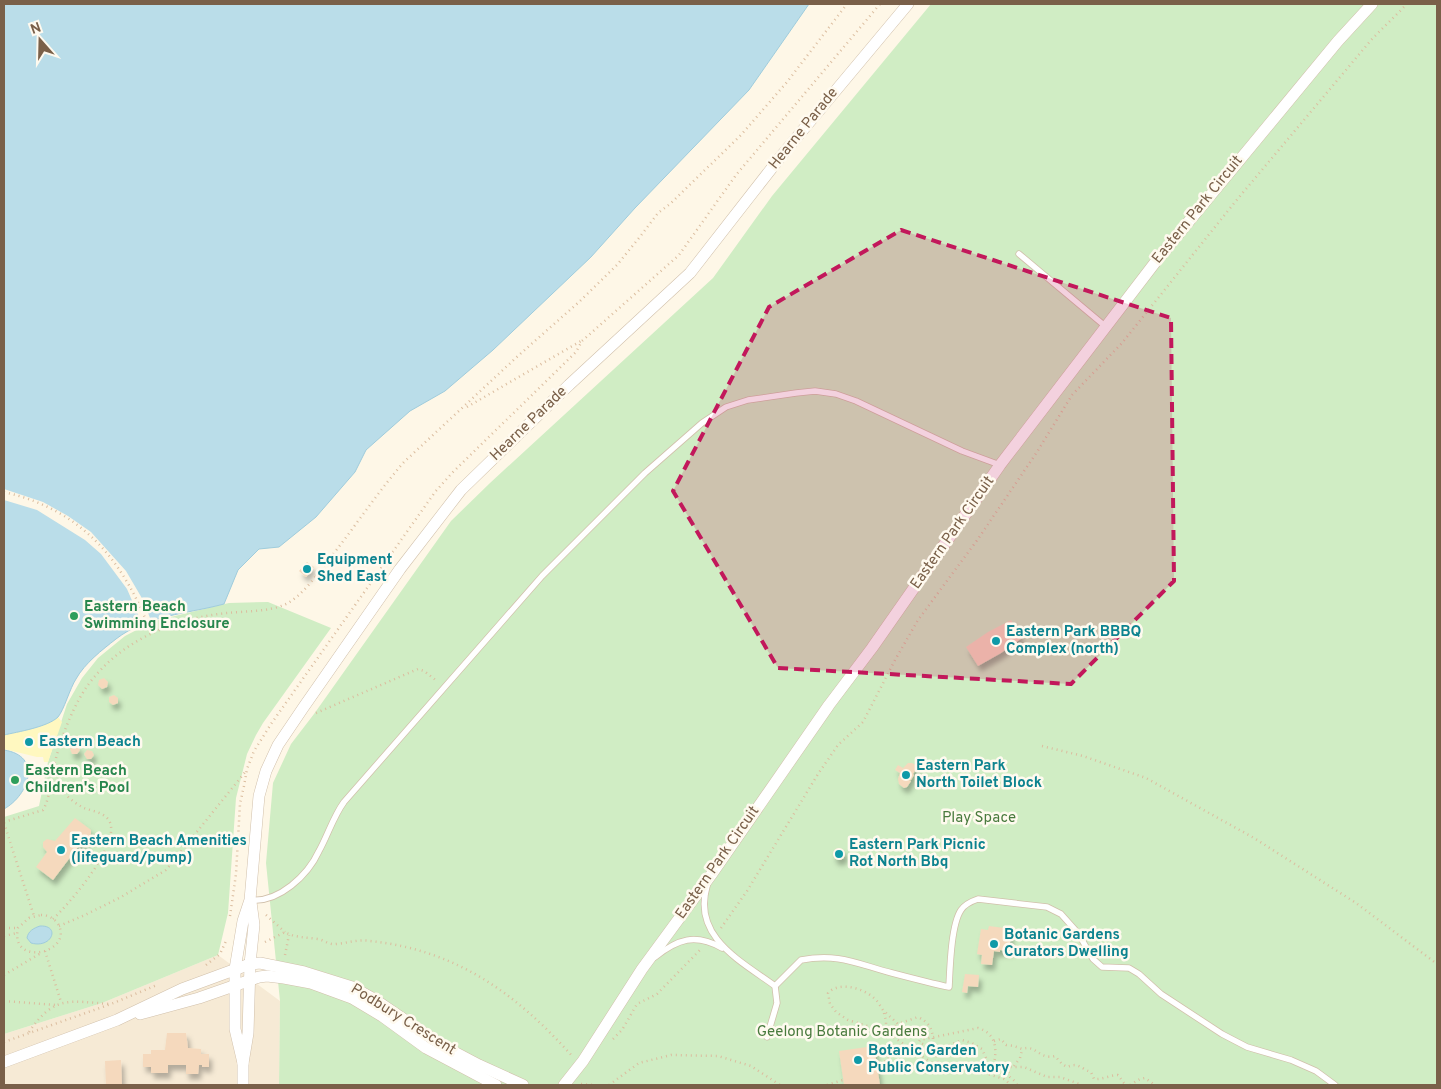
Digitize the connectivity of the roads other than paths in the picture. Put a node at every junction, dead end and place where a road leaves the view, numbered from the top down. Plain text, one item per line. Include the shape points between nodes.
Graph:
1 (908, 4) edge
2 (1372, 4) edge
3 (1019, 254) dead end
4 (1105, 326) junction
5 (1000, 465) junction
6 (712, 875) junction
7 (251, 900) junction
8 (728, 951) junction
9 (250, 964) junction
10 (236, 969) junction
11 (642, 970) junction
12 (249, 981) junction
13 (235, 986) junction
14 (775, 986) junction
15 (117, 1020) junction
16 (767, 1037) dead end
17 (4, 1062) edge
18 (243, 1063) junction
19 (243, 1085) edge
20 (496, 1085) edge
21 (523, 1085) edge
22 (564, 1085) edge
23 (1335, 1085) edge

1 - 7 street, Hearne Parade via 782,155 690,273 460,490 400,569 278,745 260,796
2 - 4 street, Eastern Park Circuit via 1210,195
3 - 4 lane
4 - 5 street, Eastern Park Circuit
5 - 6 street, Eastern Park Circuit
5 - 7 lane via 836,394 796,392 748,400 726,408 702,423 645,474 531,588 344,802 319,851 293,884 265,899
6 - 8 lane via 703,904 707,924
6 - 11 street, Eastern Park Circuit
7 - 9 street, Hearne Parade via 254,925
7 - 10 street, Hearne Parade
8 - 11 lane via 708,942 682,940 661,952
8 - 14 lane
9 - 10 street
9 - 12 street, Hearne Parade
9 - 21 street, Podbury Crescent via 304,972 352,987 443,1046
10 - 13 street, Hearne Parade
10 - 15 street via 176,991
11 - 22 street, Eastern Park Circuit
12 - 13 street, Podbury Crescent
12 - 18 street, Hearne Parade via 248,1033
12 - 20 street, Podbury Crescent via 267,976 295,980 352,998 426,1048
13 - 15 street, Podbury Crescent
13 - 18 street, Hearne Parade via 235,1029
14 - 16 lane via 778,1003
14 - 23 lane via 801,960 834,958 949,987 956,923 961,909 978,899 1047,907 1070,922 1093,959 1102,966 1129,968 1161,994 1222,1034 1247,1047 1316,1071
15 - 17 street
18 - 19 street

